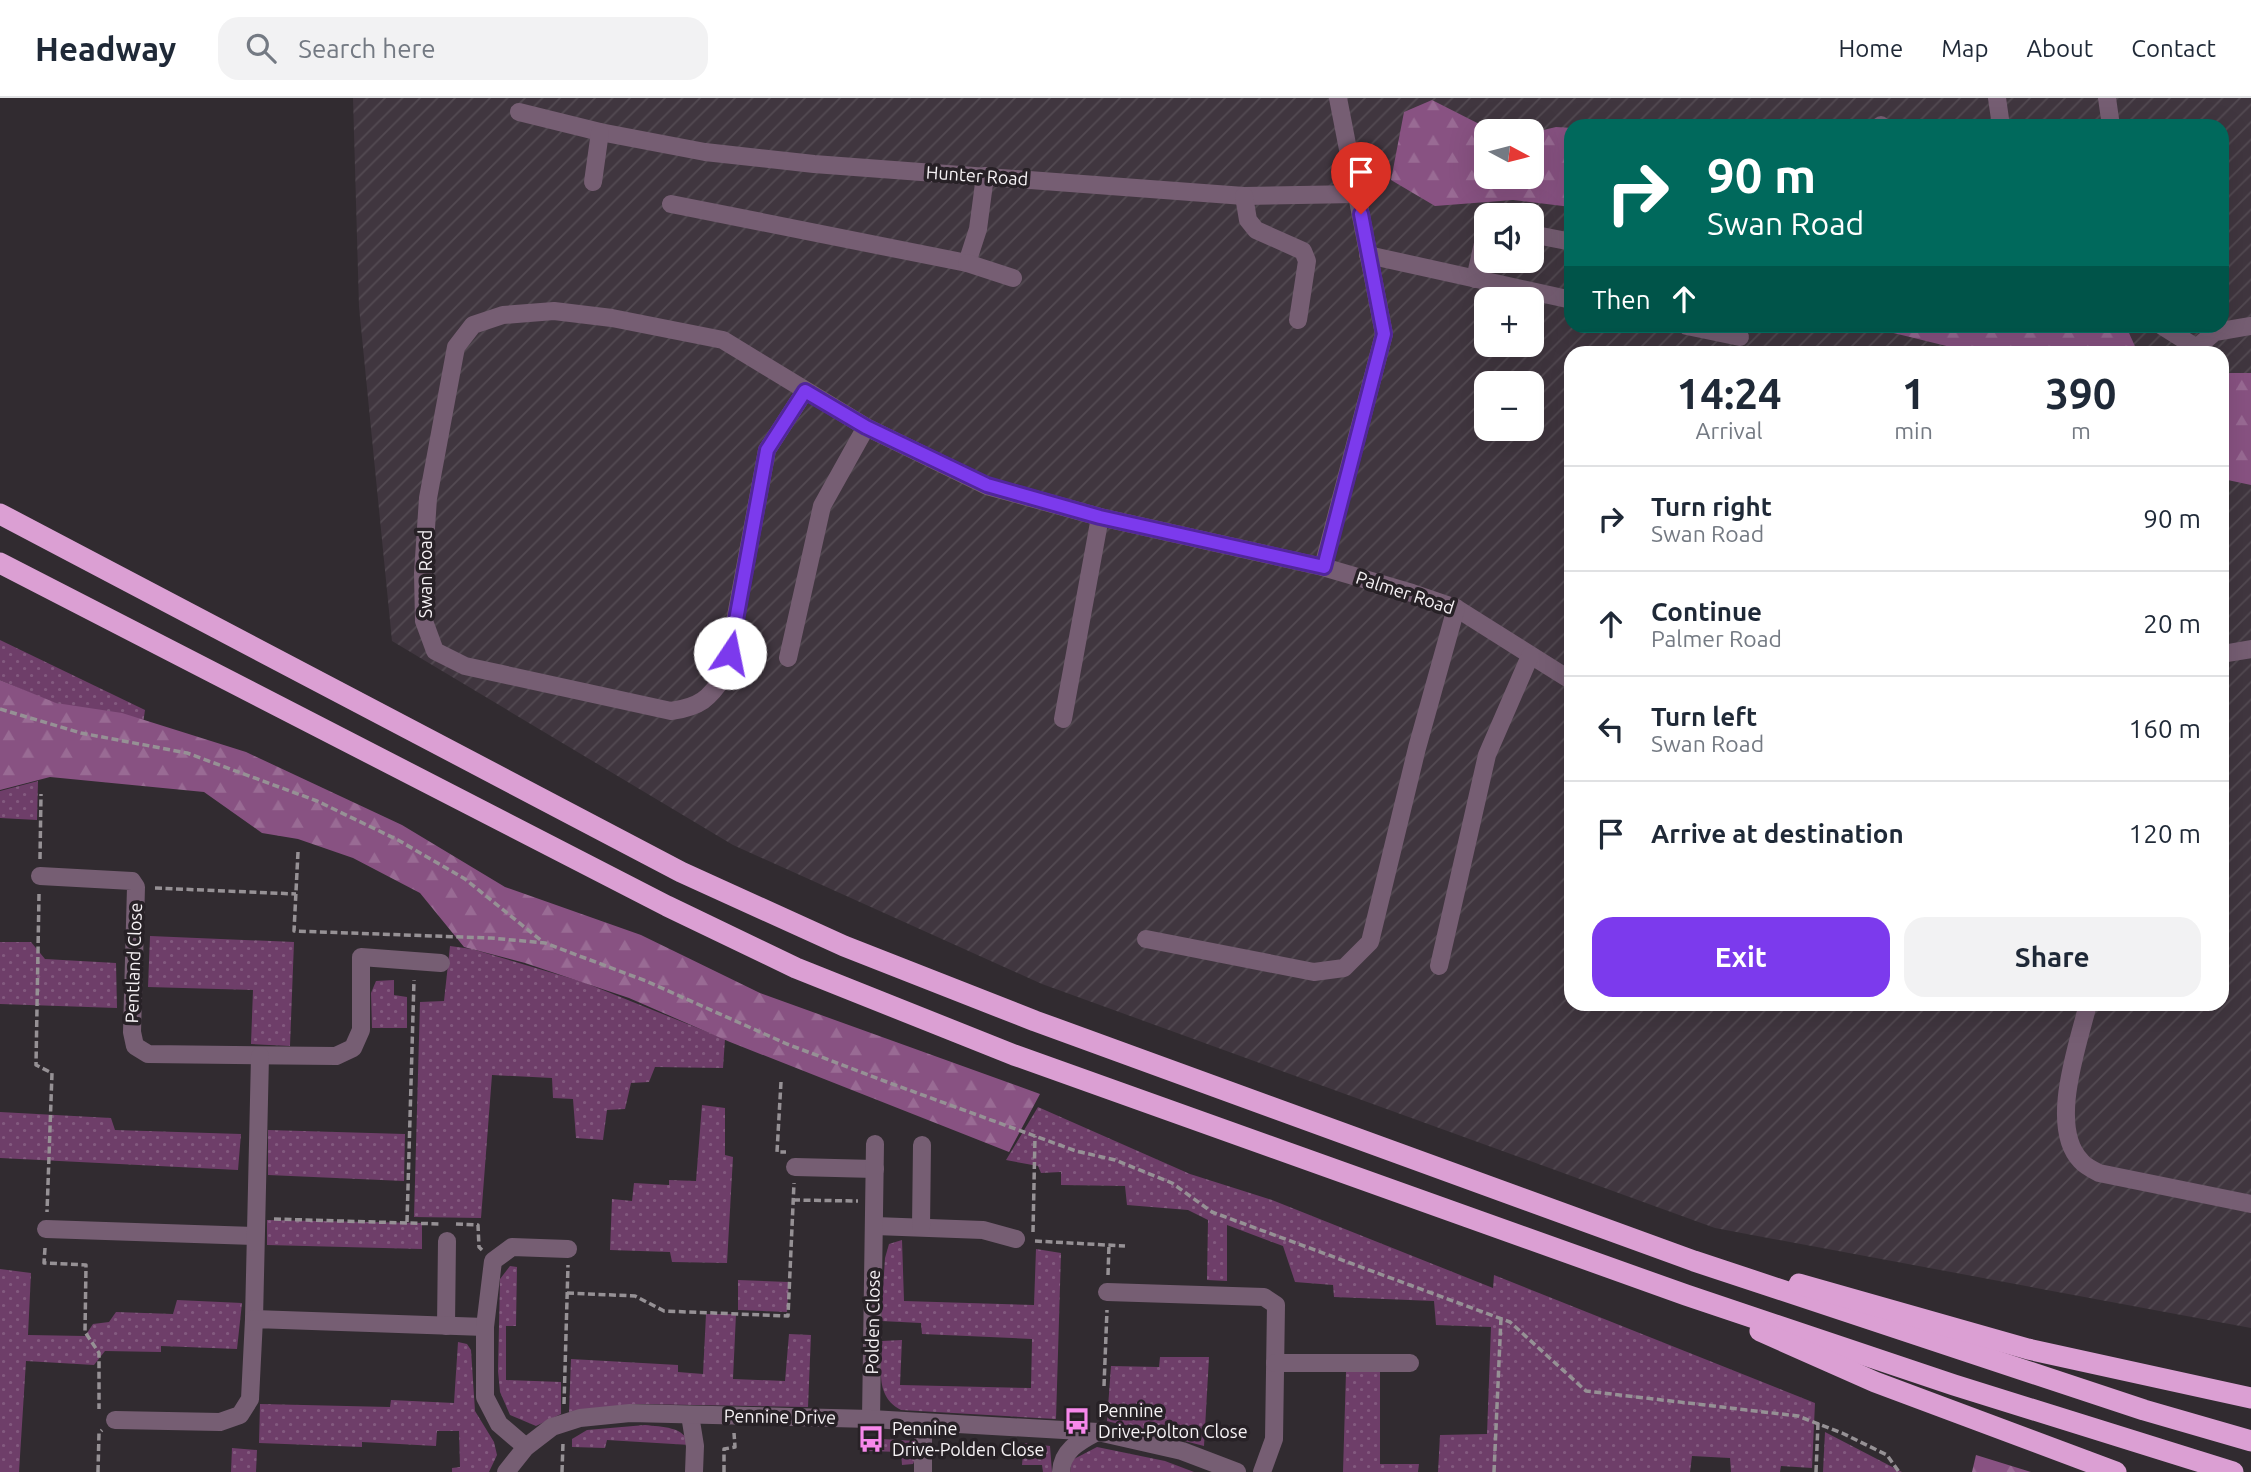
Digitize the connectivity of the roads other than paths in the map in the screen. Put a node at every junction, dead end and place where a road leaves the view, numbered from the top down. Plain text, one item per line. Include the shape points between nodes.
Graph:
1 (1338, 98) edge
2 (1997, 98) edge
3 (2107, 98) edge
4 (519, 112) dead end
5 (2000, 119) edge
6 (2110, 119) edge
7 (600, 132) junction
8 (985, 176) junction
9 (593, 182) dead end
10 (1357, 194) junction
11 (1244, 196) junction
12 (671, 204) dead end
13 (1544, 237) edge
14 (1564, 240) edge
15 (1368, 255) junction
16 (967, 263) junction
17 (1476, 273) edge
18 (1013, 278) dead end
19 (1475, 279) junction
20 (1564, 298) edge
21 (1298, 320) dead end
22 (2251, 326) edge
23 (2229, 330) edge
24 (1721, 333) edge
25 (2171, 333) edge
26 (2215, 333) edge
27 (1740, 337) dead end
28 (2187, 346) edge
29 (2199, 346) edge
30 (805, 391) junction
31 (866, 427) junction
32 (0, 514) edge
33 (1100, 517) junction
34 (0, 563) edge
35 (1324, 567) junction
36 (1456, 608) junction
37 (2251, 649) edge
38 (2229, 653) edge
39 (1530, 656) junction
40 (788, 658) dead end
41 (1564, 676) edge
42 (1063, 719) dead end
43 (40, 876) road end
44 (1146, 939) dead end
45 (441, 963) dead end
46 (1439, 966) dead end
47 (2086, 1011) edge
48 (260, 1056) junction
49 (875, 1144) dead end
50 (922, 1145) dead end
51 (795, 1167) road end
52 (875, 1169) junction
53 (2251, 1204) edge
54 (874, 1226) junction
55 (254, 1227) junction
56 (921, 1227) junction
57 (46, 1229) road end
58 (445, 1232) road end
59 (1016, 1239) dead end
60 (569, 1249) road end
61 (1694, 1261) junction
62 (1107, 1292) road end
63 (1686, 1295) junction
64 (254, 1319) junction
65 (446, 1326) junction
66 (485, 1327) junction
67 (1275, 1363) junction
68 (1410, 1363) dead end
69 (2251, 1398) edge
70 (690, 1415) junction
71 (871, 1419) junction
72 (115, 1420) road end
73 (923, 1422) junction
74 (1098, 1432) junction
75 (2251, 1441) edge
76 (526, 1447) junction
77 (506, 1472) edge
78 (694, 1472) edge
79 (923, 1472) edge
80 (1061, 1472) edge
81 (1237, 1472) edge
82 (1262, 1472) edge
83 (2116, 1472) edge
84 (2233, 1472) edge

1 - 10 street
2 - 5 street
3 - 6 street
4 - 7 street, Hunter Road
7 - 8 street, Hunter Road via 705,152
7 - 9 street
8 - 11 street, Hunter Road
8 - 16 street via 975,245
10 - 11 street, Hunter Road
10 - 15 street
11 - 21 street via 1248,220 1256,230 1303,251 1307,261
12 - 16 street
13 - 14 street
15 - 19 street
15 - 35 street via 1384,334
16 - 18 street
17 - 19 street
19 - 20 street
22 - 23 street
24 - 27 street
25 - 28 street
26 - 29 street
30 - 30 street, Swan Road via 767,450 725,675 713,693 694,708 671,711 464,666 435,651 424,621 428,498 456,347 473,325 503,314 554,311 723,340
30 - 31 street, Swan Road
31 - 33 street, Palmer Road via 987,485
31 - 40 street via 822,506
32 - 61 highway via 681,872 844,947
33 - 35 street, Palmer Road
33 - 42 street
34 - 63 highway via 796,968 1014,1055
35 - 36 street, Palmer Road
36 - 39 street, Palmer Road
36 - 44 street via 1370,942 1345,968 1314,972
37 - 38 street
39 - 41 street, Palmer Road
39 - 46 street via 1487,755
43 - 48 street, Pentland Close via 134,884 135,1046 148,1054
45 - 48 street, Pentland Close via 361,957 361,1030 353,1048 336,1056
47 - 53 street via 2066,1098 2067,1135 2080,1161 2099,1173
48 - 55 street
49 - 52 street, Polden Close
50 - 56 street
51 - 52 street
52 - 54 street, Polden Close
54 - 56 street
54 - 71 street, Polden Close
55 - 57 street
55 - 64 street
56 - 59 street via 984,1230
58 - 65 street
60 - 66 street via 512,1247 493,1261
61 - 69 highway via 1831,1290 2028,1349
61 - 75 highway
62 - 67 street via 1264,1297 1276,1305
63 - 83 highway via 1811,1356
63 - 84 highway
64 - 65 street
64 - 72 street via 250,1399 240,1415 220,1422
65 - 66 street
66 - 76 street via 485,1397 499,1424
67 - 68 street
67 - 82 street via 1274,1439
70 - 71 street, Pennine Drive
70 - 76 street, Pennine Drive via 630,1413 580,1418 552,1427
70 - 78 street
71 - 73 street, Pennine Drive
73 - 74 street, Pennine Drive
73 - 79 street
74 - 80 street via 1075,1443
74 - 81 street, Pennine Drive via 1182,1451
76 - 77 street, Pennine Drive

